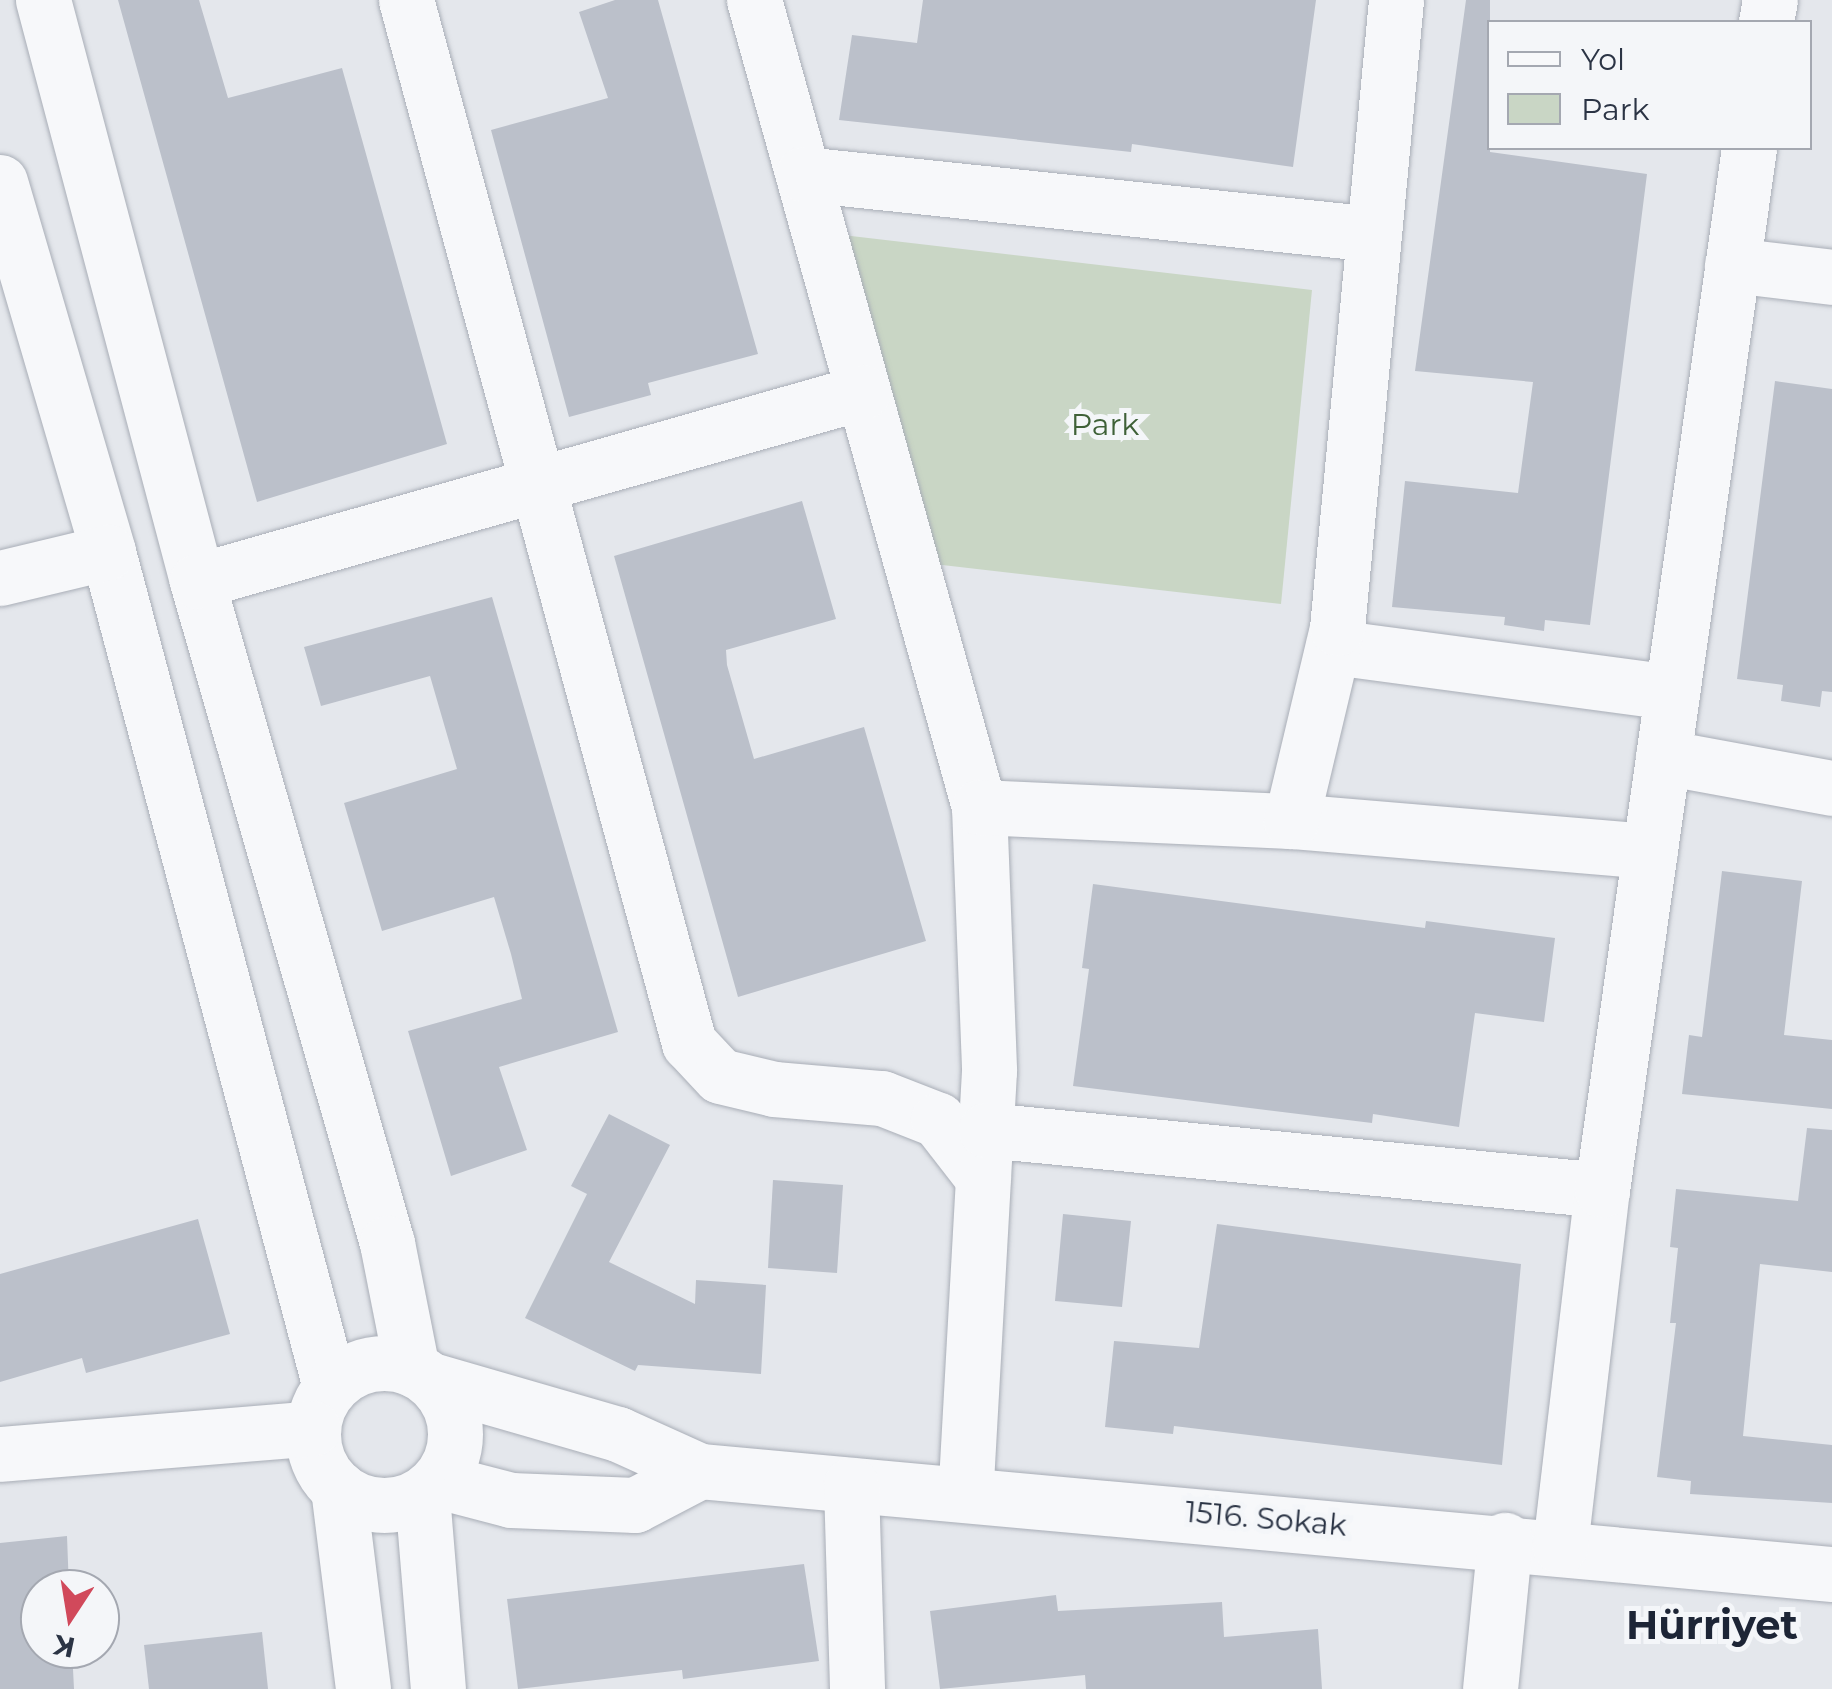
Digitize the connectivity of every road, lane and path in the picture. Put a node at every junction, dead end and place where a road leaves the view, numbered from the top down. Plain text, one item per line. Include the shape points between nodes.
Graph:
1 (43, 0) edge
2 (406, 0) edge
3 (754, 0) edge
4 (1396, 0) edge
5 (1749, 150) edge
6 (803, 174) junction
7 (0, 182) edge
8 (1374, 234) junction
9 (1732, 265) junction
10 (1832, 276) edge
11 (863, 392) junction
12 (536, 480) junction
13 (108, 552) junction
14 (0, 578) edge
15 (197, 582) junction
16 (1333, 647) junction
17 (1672, 692) junction
18 (1663, 757) junction
19 (1832, 788) edge
20 (979, 807) junction
21 (1291, 820) junction
22 (1650, 851) junction
23 (985, 1154) junction
24 (1602, 1190) junction
25 (421, 1375) junction
26 (322, 1408) junction
27 (0, 1454) edge
28 (700, 1471) junction
29 (851, 1485) junction
30 (338, 1488) junction
31 (430, 1488) junction
32 (966, 1494) junction
33 (1505, 1540) junction
34 (1560, 1546) junction
35 (1832, 1574) edge
36 (363, 1689) edge
37 (438, 1689) edge
38 (858, 1689) edge
39 (1490, 1689) edge

1 - 15 street
2 - 12 street
3 - 6 street
4 - 8 street
5 - 9 street
6 - 8 street
6 - 11 street
7 - 13 street
8 - 16 street
9 - 10 street
9 - 17 street
11 - 12 street
11 - 20 street
12 - 15 street
12 - 23 street via 689,1043 720,1076 774,1089 882,1098 938,1120
13 - 14 street
13 - 26 street
15 - 25 street
16 - 17 street
16 - 21 street
17 - 18 street
18 - 19 street
18 - 22 street
20 - 21 street
20 - 23 street
21 - 22 street
22 - 24 street
23 - 24 street
23 - 32 street
24 - 34 street
25 - 26 street via 368,1366
25 - 28 street, 1516. Sokak via 618,1434
25 - 31 street via 445,1397 455,1440
26 - 27 street
26 - 30 street via 323,1471
28 - 29 street, 1516. Sokak
28 - 31 street via 634,1505 511,1500
29 - 32 street, 1516. Sokak
29 - 38 street
30 - 31 street via 379,1505
30 - 36 street
31 - 37 street
32 - 33 street, 1516. Sokak
33 - 34 street, 1516. Sokak
33 - 39 street
34 - 35 street, 1516. Sokak

